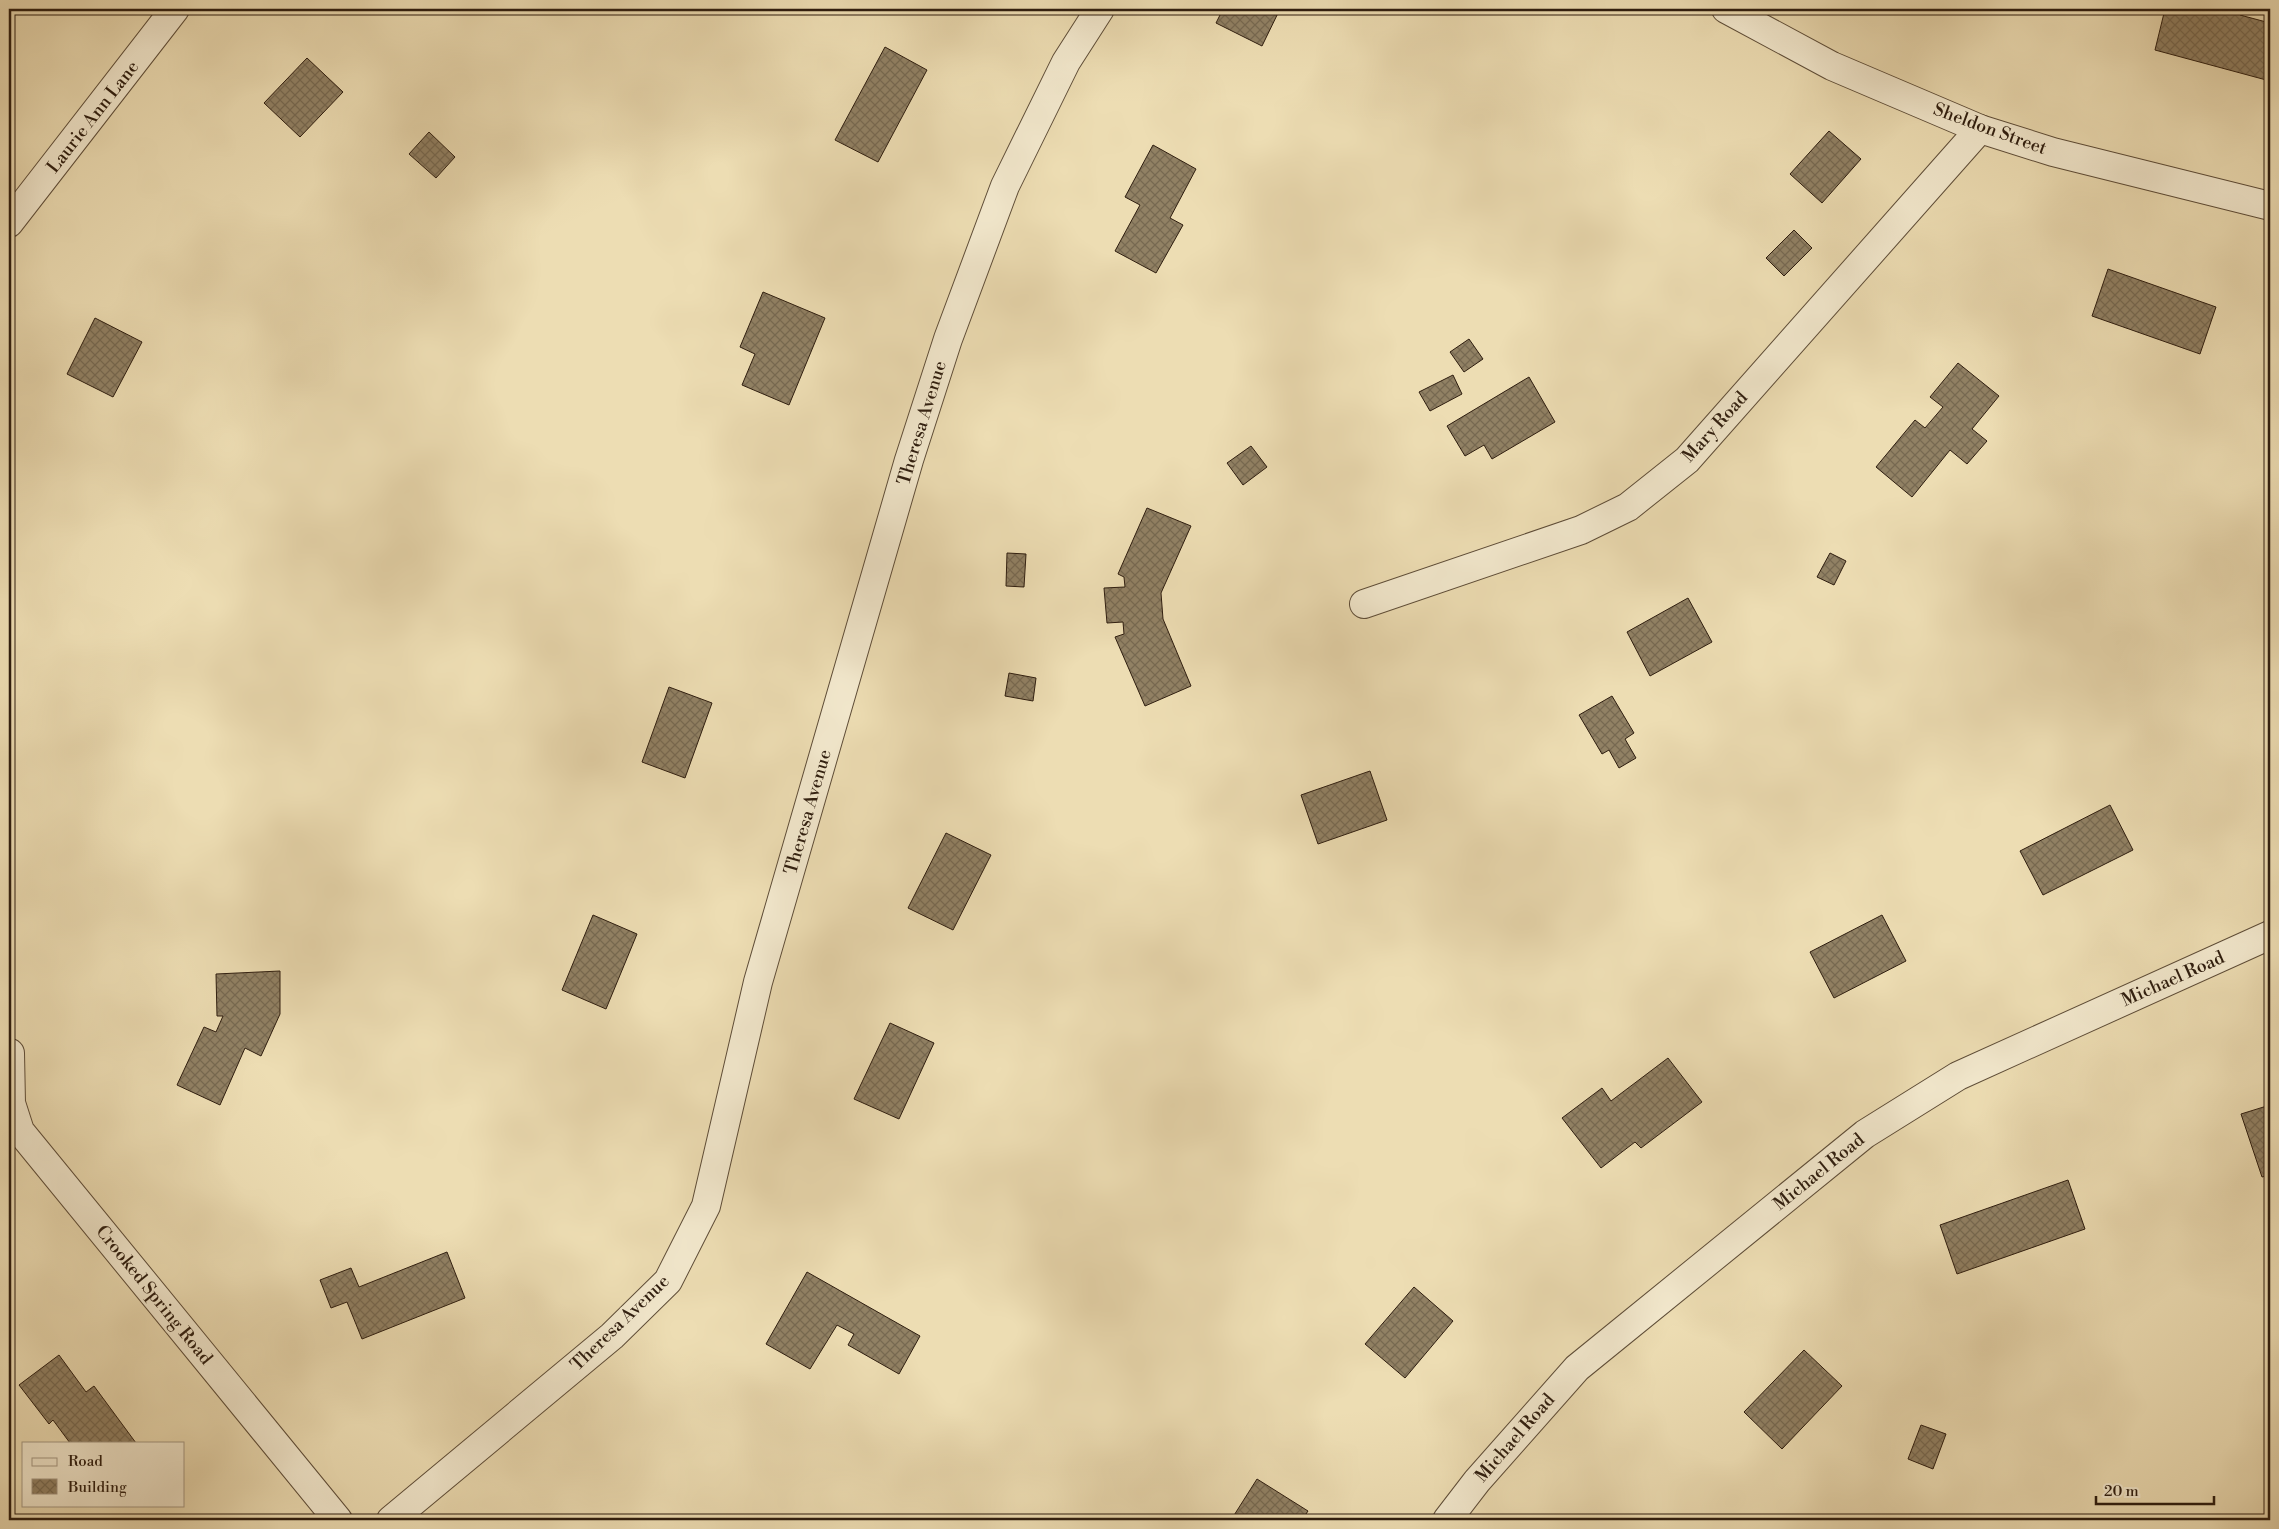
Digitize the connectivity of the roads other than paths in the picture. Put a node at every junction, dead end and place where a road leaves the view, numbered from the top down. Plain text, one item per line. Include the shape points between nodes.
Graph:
1 (175, 9) edge
2 (1100, 9) edge
3 (1726, 9) edge
4 (1980, 129) junction
5 (2270, 206) edge
6 (9, 223) edge
7 (1364, 604) dead end
8 (2270, 935) edge
9 (10, 1053) dead end
10 (338, 1520) edge
11 (392, 1520) edge
12 (1447, 1520) edge

1 - 6 street, Laurie Ann Lane
2 - 11 street, Theresa Avenue via 1066,62 1005,186 948,339 758,982 706,1206 668,1281 612,1336
3 - 4 street, Sheldon Street via 1832,66
4 - 5 street, Sheldon Street via 2053,152
4 - 7 street, Mary Road via 1687,460 1628,507 1581,530
8 - 12 street, Michael Road via 1958,1076 1865,1134 1576,1368
9 - 10 street, Crooked Spring Road via 11,1103 20,1131

